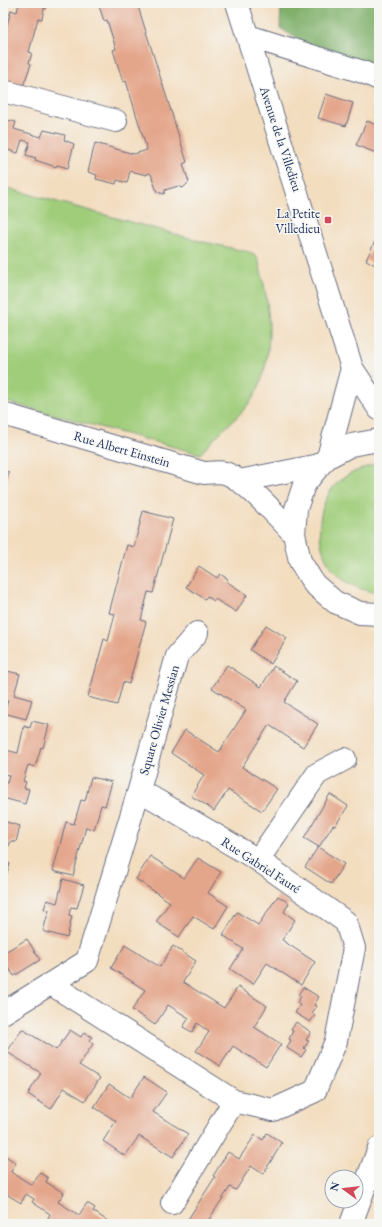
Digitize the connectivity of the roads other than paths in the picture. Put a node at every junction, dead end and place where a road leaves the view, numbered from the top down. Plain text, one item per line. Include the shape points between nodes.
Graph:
1 (237, 3) edge
2 (248, 36) junction
3 (379, 79) edge
4 (3, 91) edge
5 (116, 121) dead end
6 (352, 368) junction
7 (379, 409) edge
8 (3, 414) edge
9 (379, 440) edge
10 (324, 461) junction
11 (239, 481) junction
12 (294, 534) junction
13 (370, 614) edge
14 (379, 630) edge
15 (197, 632) dead end
16 (345, 758) dead end
17 (139, 790) junction
18 (258, 860) junction
19 (51, 984) junction
20 (3, 1013) edge
21 (234, 1101) junction
22 (379, 1148) edge
23 (172, 1203) dead end
24 (351, 1224) edge

1 - 2 street, Avenue de la Villedieu
2 - 3 street
2 - 6 street, Avenue de la Villedieu
4 - 5 street
6 - 7 street, Avenue de la Villedieu
6 - 10 street
8 - 11 street, Rue Albert Einstein via 204,472 225,473
9 - 10 street via 350,445
10 - 11 street
10 - 12 street via 304,485 296,509
11 - 12 street, Rue Albert Einstein via 272,510
12 - 13 street via 300,561 314,584 335,602
13 - 14 street
15 - 17 street, Square Olivier Messian via 176,656
16 - 18 street via 318,774
17 - 18 street, Rue Gabriel Fauré
17 - 19 street via 87,961
18 - 21 street, Rue Gabriel Fauré via 346,922 354,948 336,1041 315,1090 272,1110
19 - 20 street
19 - 21 street, Rue Gabriel Fauré
21 - 23 street
22 - 24 street

